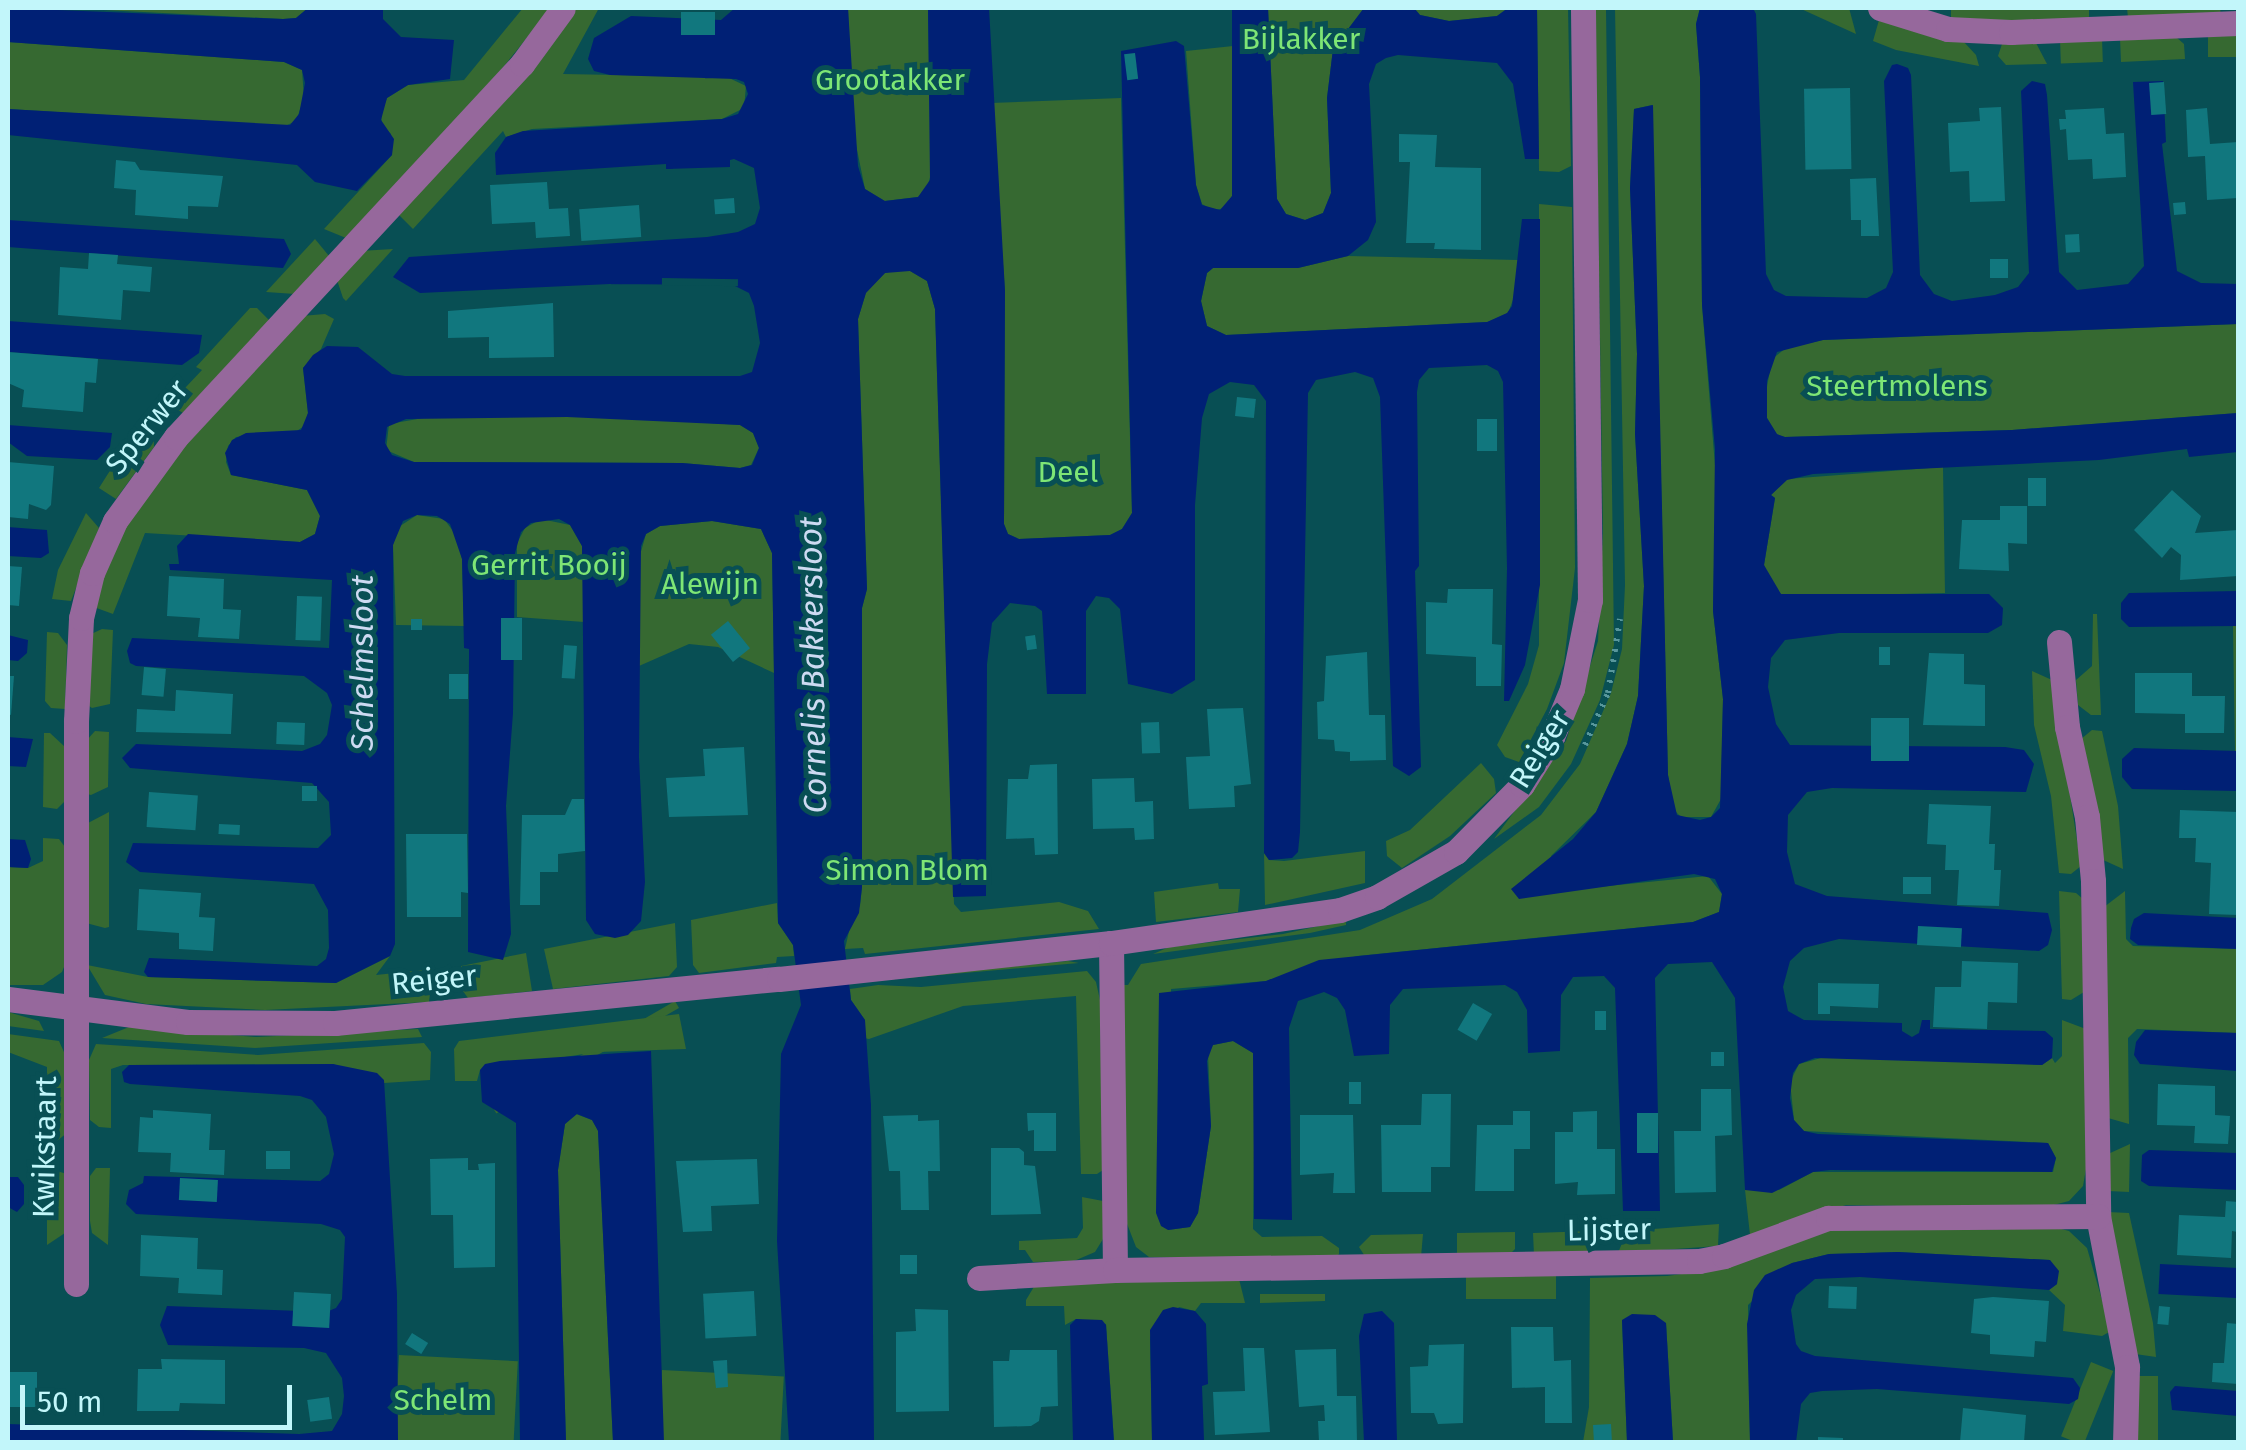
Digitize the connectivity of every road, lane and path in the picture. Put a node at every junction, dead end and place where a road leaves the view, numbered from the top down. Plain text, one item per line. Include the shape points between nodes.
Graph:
1 (563, 8) edge
2 (1583, 8) edge
3 (1880, 8) edge
4 (2238, 22) edge
5 (1621, 608) dead end
6 (2059, 642) dead end
7 (1579, 756) dead end
8 (1110, 943) junction
9 (8, 1000) edge
10 (76, 1010) junction
11 (2098, 1216) junction
12 (1115, 1270) junction
13 (979, 1278) dead end
14 (76, 1284) dead end
15 (2125, 1442) edge

1 - 10 street, Sperwer via 522,64 176,437 115,520 82,618
2 - 8 street, Reiger via 1590,600 1572,688 1552,737 1522,784 1456,852 1378,898 1300,917
3 - 4 street via 1948,29
5 - 7 path, Reiger via 1608,692
6 - 11 street via 2093,881
8 - 10 street, Reiger via 335,1023 188,1022
8 - 12 street
9 - 10 street, Reiger
10 - 14 street, Kwikstaart
11 - 12 street, Lijster via 1828,1218 1699,1261
11 - 15 street via 2126,1367
12 - 13 street, Lijster

